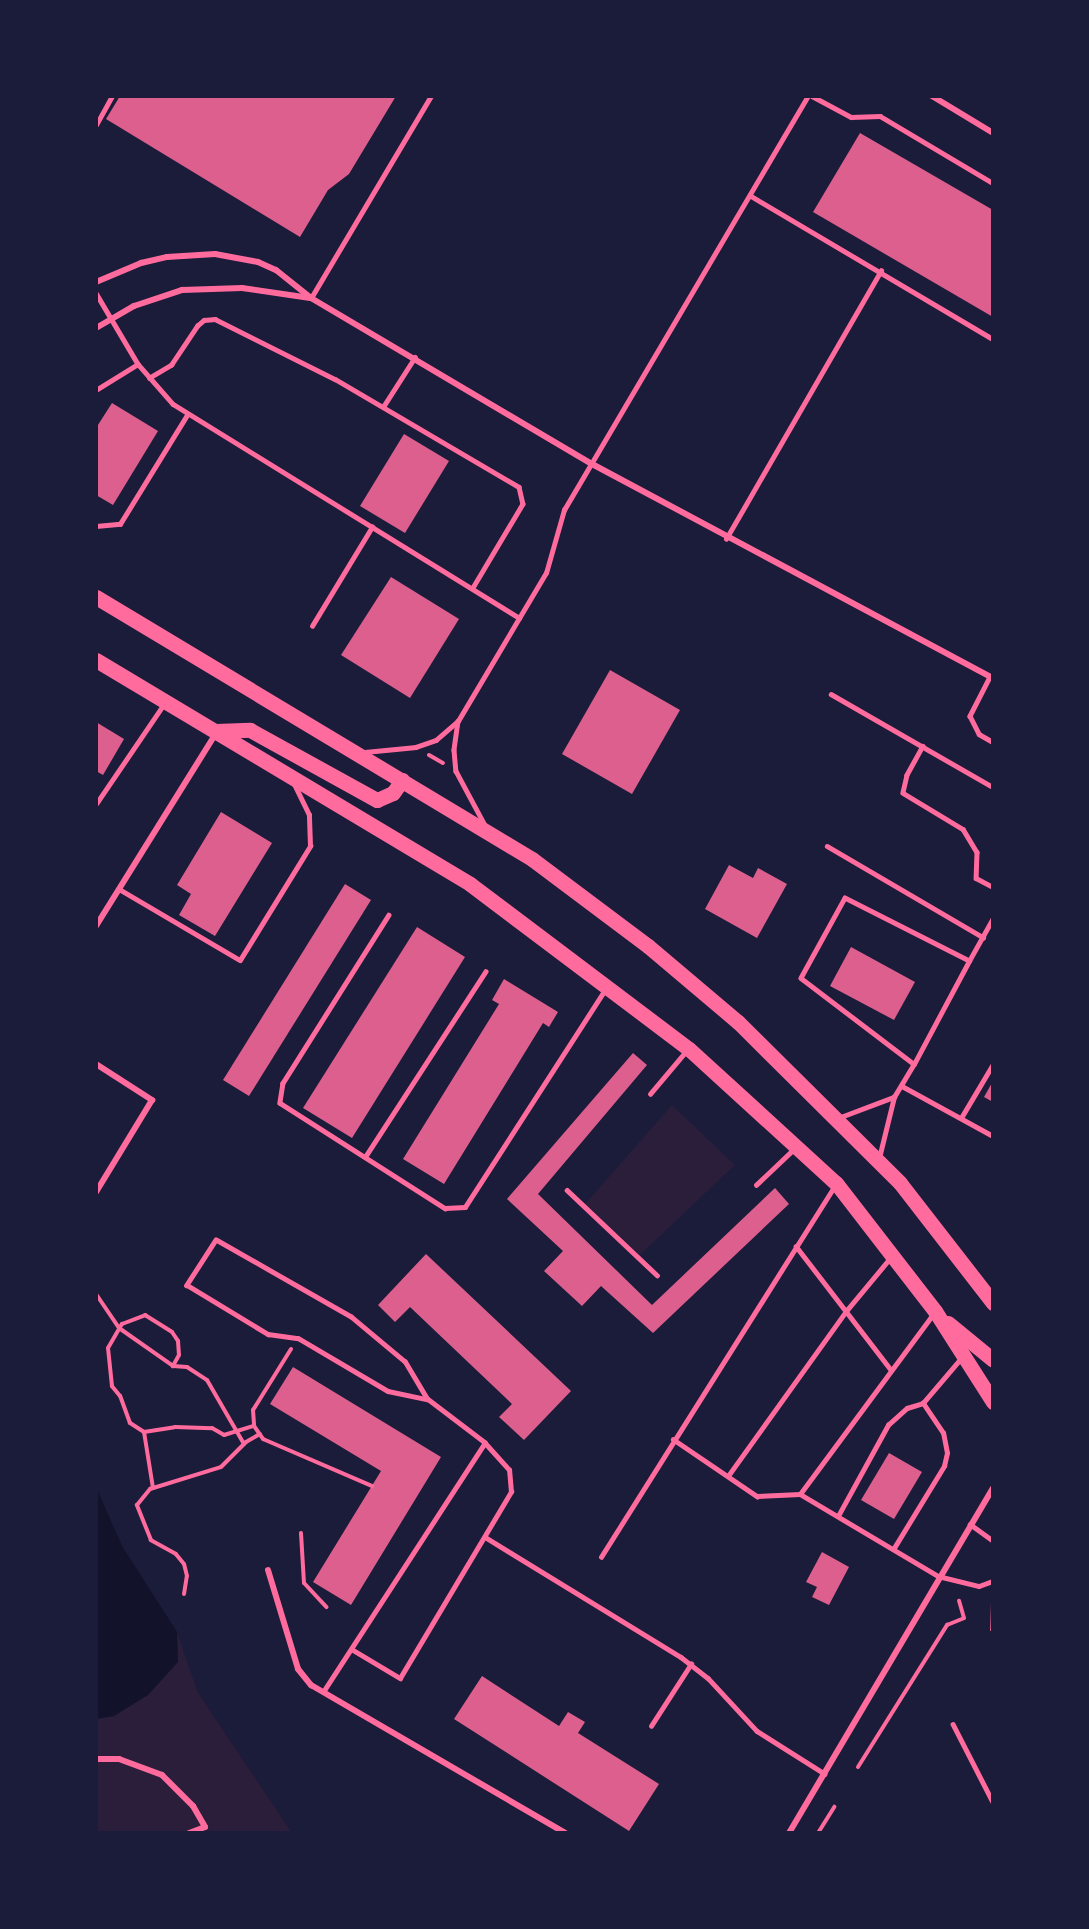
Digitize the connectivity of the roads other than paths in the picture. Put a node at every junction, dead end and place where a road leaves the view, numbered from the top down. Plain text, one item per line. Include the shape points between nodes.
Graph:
1 (112, 96) edge
2 (431, 96) edge
3 (808, 96) edge
4 (812, 96) edge
5 (932, 96) edge
6 (96, 125) edge
7 (993, 133) edge
8 (993, 183) edge
9 (751, 196) junction
10 (881, 271) junction
11 (96, 282) edge
12 (96, 293) edge
13 (311, 298) junction
14 (111, 318) junction
15 (96, 328) edge
16 (993, 339) edge
17 (415, 357) junction
18 (138, 364) junction
19 (149, 378) junction
20 (96, 390) edge
21 (382, 407) junction
22 (187, 415) junction
23 (592, 464) junction
24 (96, 526) edge
25 (372, 527) junction
26 (726, 538) junction
27 (473, 588) junction
28 (96, 597) edge
29 (519, 618) junction
30 (312, 626) dead end
31 (96, 660) edge
32 (992, 677) edge
33 (831, 694) dead end
34 (165, 701) junction
35 (458, 721) junction
36 (216, 731) junction
37 (993, 742) edge
38 (923, 746) junction
39 (355, 753) junction
40 (291, 776) junction
41 (402, 780) junction
42 (993, 787) edge
43 (96, 804) edge
44 (490, 834) junction
45 (827, 846) dead end
46 (993, 887) edge
47 (119, 889) junction
48 (389, 915) dead end
49 (993, 918) edge
50 (96, 926) edge
51 (983, 937) junction
52 (969, 961) junction
53 (485, 972) dead end
54 (608, 986) junction
55 (688, 1049) junction
56 (96, 1064) edge
57 (914, 1064) junction
58 (993, 1064) edge
59 (902, 1086) junction
60 (650, 1094) dead end
61 (894, 1097) junction
62 (961, 1118) junction
63 (836, 1119) junction
64 (993, 1136) edge
65 (797, 1146) junction
66 (365, 1157) junction
67 (878, 1161) junction
68 (836, 1183) junction
69 (756, 1185) dead end
70 (567, 1190) dead end
71 (96, 1192) edge
72 (796, 1246) junction
73 (893, 1254) junction
74 (657, 1275) dead end
75 (993, 1303) edge
76 (847, 1310) junction
77 (934, 1311) junction
78 (963, 1354) junction
79 (993, 1360) edge
80 (891, 1371) junction
81 (428, 1399) junction
82 (993, 1402) edge
83 (922, 1403) junction
84 (673, 1439) junction
85 (485, 1443) junction
86 (728, 1476) junction
87 (993, 1488) edge
88 (800, 1494) junction
89 (838, 1516) junction
90 (970, 1524) junction
91 (485, 1537) junction
92 (993, 1541) edge
93 (894, 1548) junction
94 (601, 1557) dead end
95 (268, 1570) dead end
96 (938, 1576) junction
97 (993, 1581) edge
98 (353, 1650) junction
99 (691, 1664) junction
100 (323, 1692) junction
101 (953, 1724) dead end
102 (651, 1726) dead end
103 (96, 1759) edge
104 (825, 1774) junction
105 (993, 1802) edge
106 (189, 1833) edge
107 (565, 1833) edge
108 (789, 1833) edge

1 - 6 lane
2 - 13 lane
3 - 9 lane
4 - 8 lane via 851,117 880,116
5 - 7 street
9 - 10 lane
9 - 23 lane
10 - 16 lane
10 - 26 lane
11 - 13 street via 141,263 215,254 258,262 276,270
12 - 14 lane
13 - 14 street via 206,287 157,296
13 - 17 street
14 - 15 street
14 - 18 lane
17 - 21 lane
17 - 23 street
18 - 19 lane
18 - 20 lane
19 - 21 lane via 171,364 197,326 214,319
19 - 22 lane
21 - 27 lane via 519,487 523,504
22 - 24 lane via 120,524
22 - 25 lane
23 - 26 street
23 - 29 lane via 564,510 546,573
25 - 27 lane
25 - 30 lane
26 - 32 street
27 - 29 lane
28 - 39 highway
29 - 35 lane
31 - 34 highway
32 - 37 lane via 970,716 979,734
33 - 38 lane
34 - 36 highway
34 - 43 lane
35 - 39 lane via 435,740 416,747
35 - 44 lane via 456,771
36 - 40 highway
36 - 41 highway via 250,730 377,800 393,793
36 - 47 street
38 - 42 lane
38 - 46 lane via 907,775 903,793 954,822 972,838 977,852 976,878
39 - 41 highway
40 - 47 lane via 309,815 310,846 240,960
40 - 54 highway via 470,884
41 - 44 highway
44 - 63 highway via 532,859 648,946 738,1022
45 - 51 lane
47 - 50 street
48 - 66 lane via 283,1083 280,1103
49 - 51 lane
51 - 52 lane
52 - 57 lane
52 - 57 lane via 845,898 801,978
53 - 66 lane
54 - 55 highway
54 - 66 lane via 465,1207 445,1208
55 - 60 lane
55 - 65 highway
56 - 71 street via 152,1100
57 - 59 lane
58 - 62 lane
59 - 61 lane
59 - 62 lane
61 - 63 lane
61 - 67 lane
62 - 64 lane
63 - 67 highway
65 - 68 highway
65 - 69 lane
67 - 75 highway via 907,1192
68 - 72 lane
68 - 73 highway
70 - 74 lane
72 - 76 lane
72 - 84 lane
73 - 76 lane
73 - 77 highway
76 - 80 lane
76 - 86 lane
77 - 78 highway
77 - 79 highway
77 - 80 lane
78 - 82 highway
78 - 83 lane
80 - 88 lane
81 - 81 lane via 405,1362 351,1317 216,1239 187,1285 268,1334 298,1338 388,1391
81 - 85 lane
83 - 89 lane via 907,1408 888,1425
83 - 93 lane via 943,1433 947,1453 944,1466
84 - 86 lane
84 - 94 lane
85 - 91 lane via 504,1461 513,1479 511,1492
85 - 98 lane
86 - 88 lane via 757,1496
87 - 90 street
88 - 89 lane
89 - 93 lane
90 - 92 lane
90 - 96 street
91 - 98 lane via 400,1678
91 - 99 lane
93 - 96 lane
95 - 100 street via 298,1669
96 - 97 lane via 980,1586
96 - 104 street
98 - 100 lane
99 - 102 lane
99 - 104 lane via 757,1731
100 - 107 street
101 - 105 lane
103 - 106 street via 119,1759 162,1775 193,1806 206,1827
104 - 108 street

